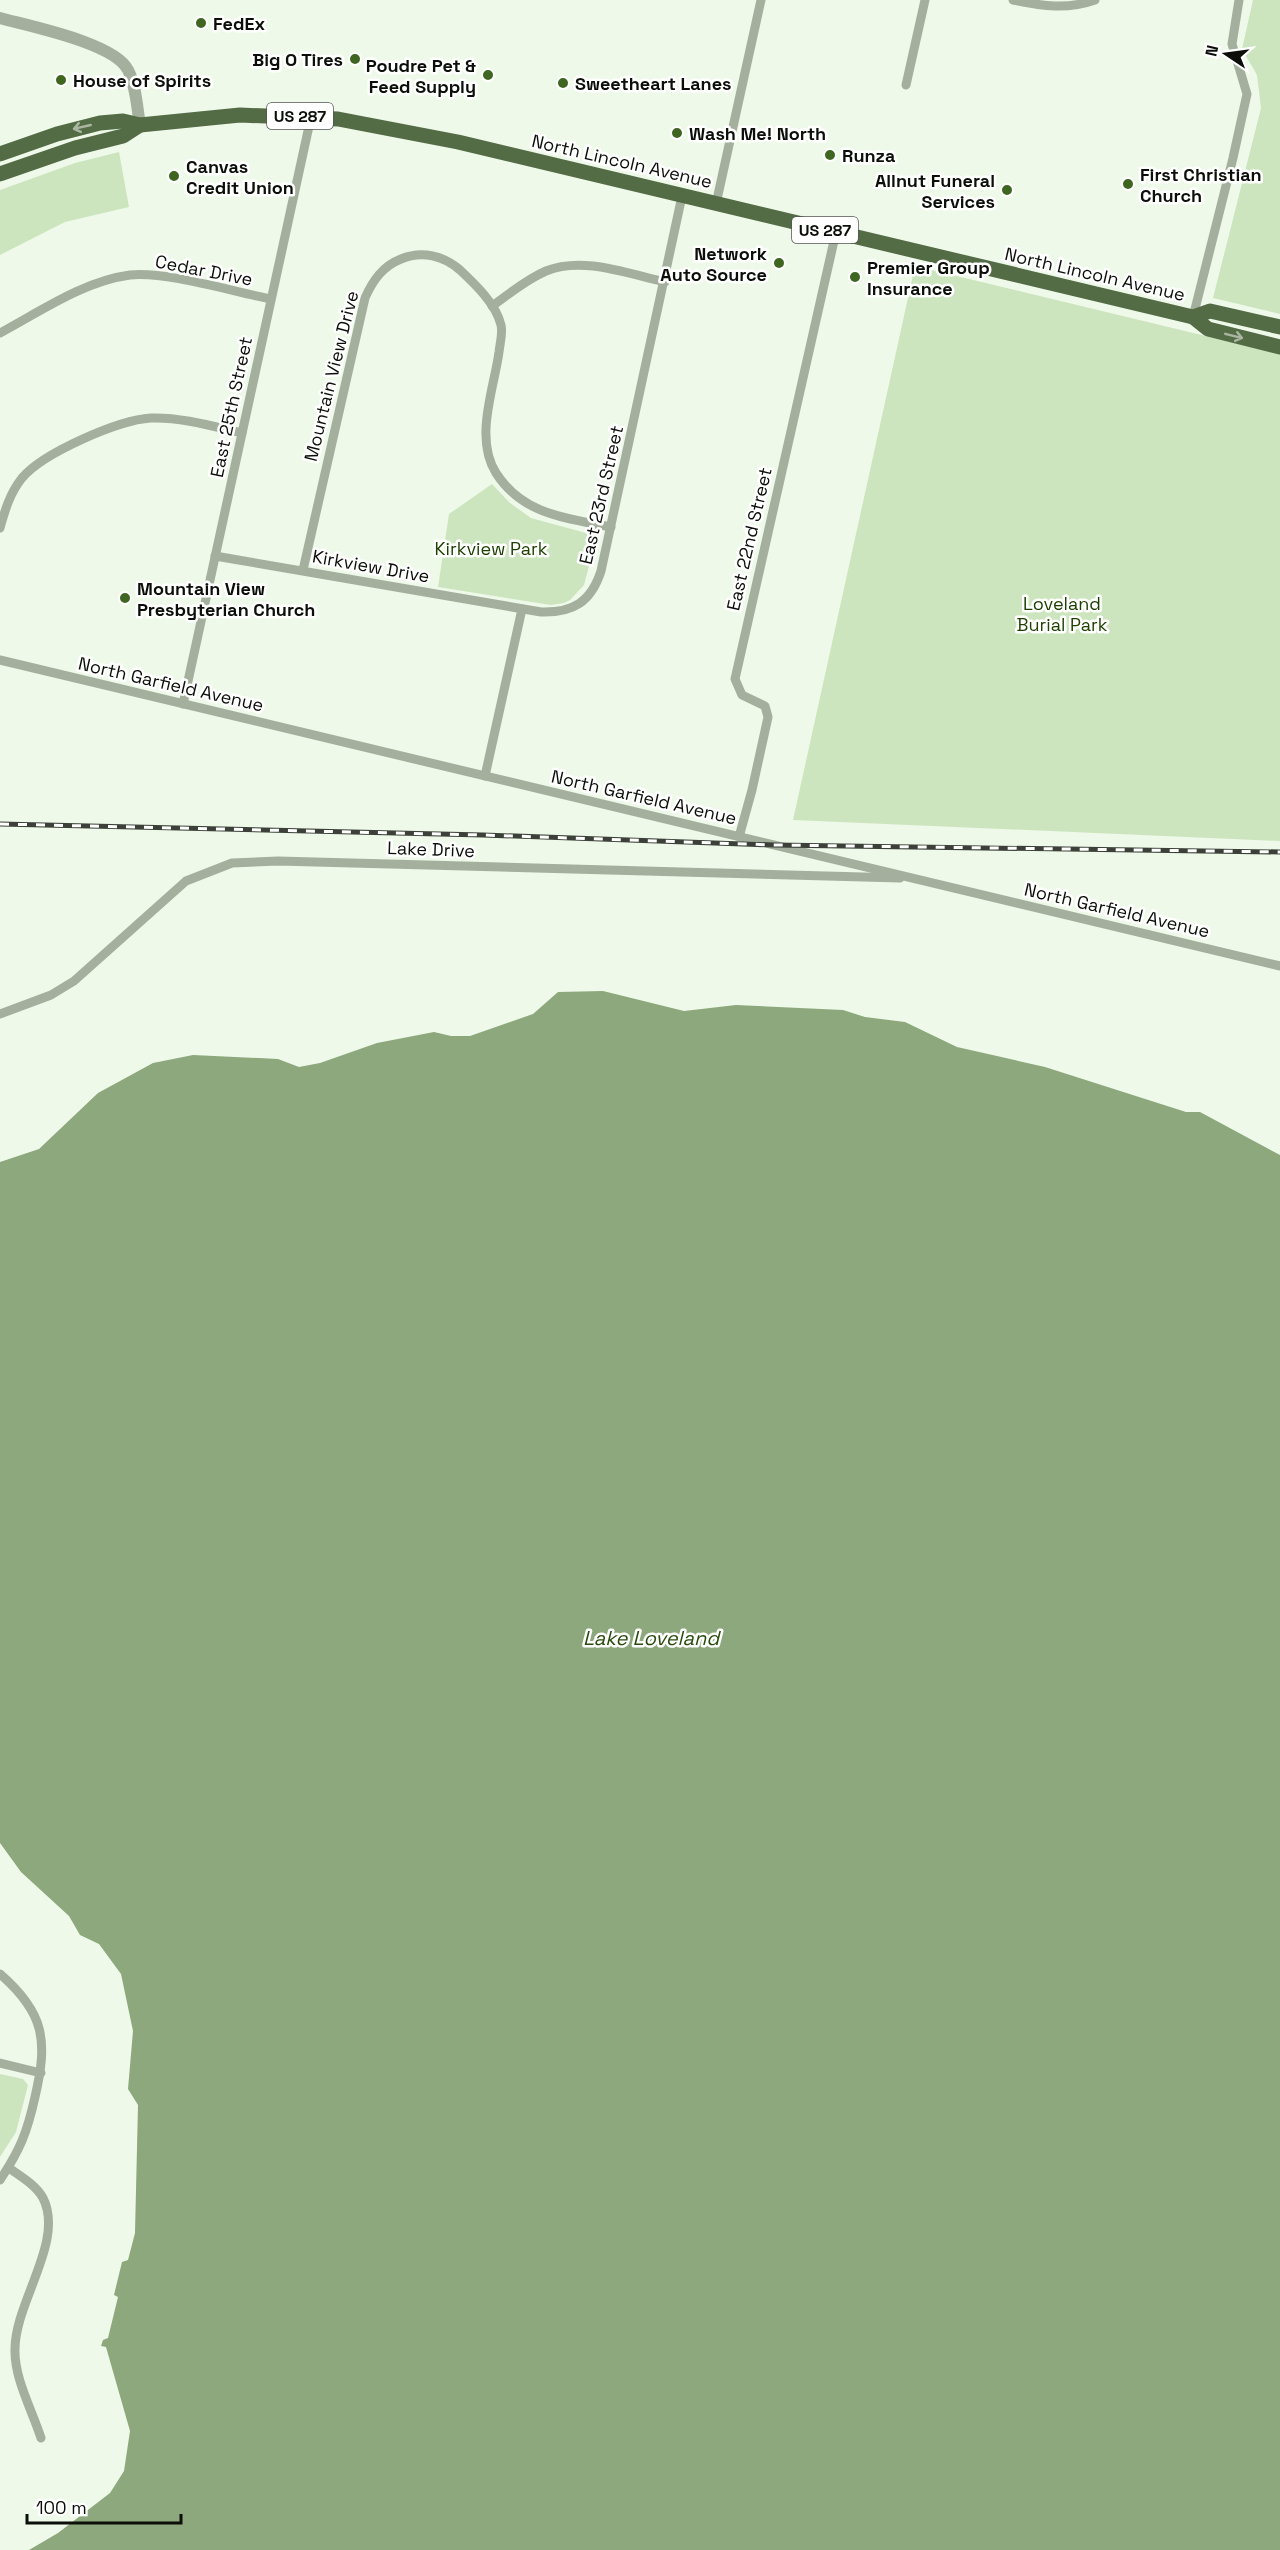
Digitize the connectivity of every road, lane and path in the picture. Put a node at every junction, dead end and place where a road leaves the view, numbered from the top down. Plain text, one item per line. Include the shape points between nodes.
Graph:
1 (761, 0) edge
2 (925, 0) edge
3 (1013, 0) edge
4 (1095, 0) edge
5 (1239, 0) edge
6 (0, 18) edge
7 (906, 85) dead end
8 (311, 117) junction
9 (140, 125) junction
10 (0, 154) edge
11 (0, 174) edge
12 (682, 196) junction
13 (716, 204) junction
14 (836, 232) junction
15 (664, 282) junction
16 (271, 299) junction
17 (492, 306) junction
18 (1193, 317) junction
19 (1280, 327) edge
20 (0, 333) edge
21 (1280, 347) edge
22 (242, 433) junction
23 (611, 527) junction
24 (0, 528) edge
25 (215, 556) junction
26 (303, 570) junction
27 (522, 609) junction
28 (0, 660) edge
29 (183, 704) junction
30 (485, 776) junction
31 (739, 837) junction
32 (911, 878) junction
33 (1280, 966) edge
34 (0, 1014) edge
35 (0, 1974) edge
36 (0, 2063) edge
37 (41, 2073) junction
38 (9, 2168) junction
39 (0, 2181) edge
40 (41, 2438) dead end

1 - 13 street
2 - 7 street
3 - 4 street via 1053,7
5 - 18 street via 1232,44 1246,94
6 - 9 street via 82,41 120,61 130,74
8 - 9 highway, North Lincoln Avenue / US 287 via 240,115
8 - 12 highway, North Lincoln Avenue / US 287 via 458,142
8 - 16 street, East 25th Street
9 -> 10 highway, US 287 via 123,121 89,126
9 - 11 highway, US 287 via 123,136
12 - 13 highway, North Lincoln Avenue / US 287
12 - 15 street, East 23rd Street
13 - 14 highway, North Lincoln Avenue / US 287
14 - 18 highway, North Lincoln Avenue / US 287
14 - 31 street, East 22nd Street via 735,679 742,695 765,706 768,717
15 - 17 street via 581,265 558,267 536,276
15 - 23 street, East 23rd Street
16 - 20 street, Cedar Drive via 158,276 131,275 86,288
16 - 22 street, East 25th Street
17 - 23 street, Mountain View Drive via 502,332 487,429 488,452 495,471 508,490 541,512
17 - 26 street, Mountain View Drive via 454,265 428,255 408,256 387,265 370,286
18 - 19 highway, North Lincoln Avenue / US 287 via 1210,311
18 -> 21 highway, US 287 via 1208,329
22 - 24 street via 163,418 112,427 29,471 9,499
22 - 25 street, East 25th Street
23 - 27 street, East 23rd Street via 597,585 581,604 558,612
25 - 26 street, Kirkview Drive
25 - 29 street, East 25th Street
26 - 27 street, Kirkview Drive
27 - 30 street
28 - 29 street, North Garfield Avenue
29 - 30 street, North Garfield Avenue
30 - 31 street, North Garfield Avenue
31 - 32 street, North Garfield Avenue
32 - 33 street, North Garfield Avenue
32 - 34 street, Lake Drive via 248,861 218,867 186,881 74,981 51,995
35 - 37 street via 24,1997 32,2012 43,2043
36 - 37 street
37 - 38 street via 27,2133
38 - 39 street
38 - 40 street via 42,2197 51,2223 19,2317 15,2350 16,2366

